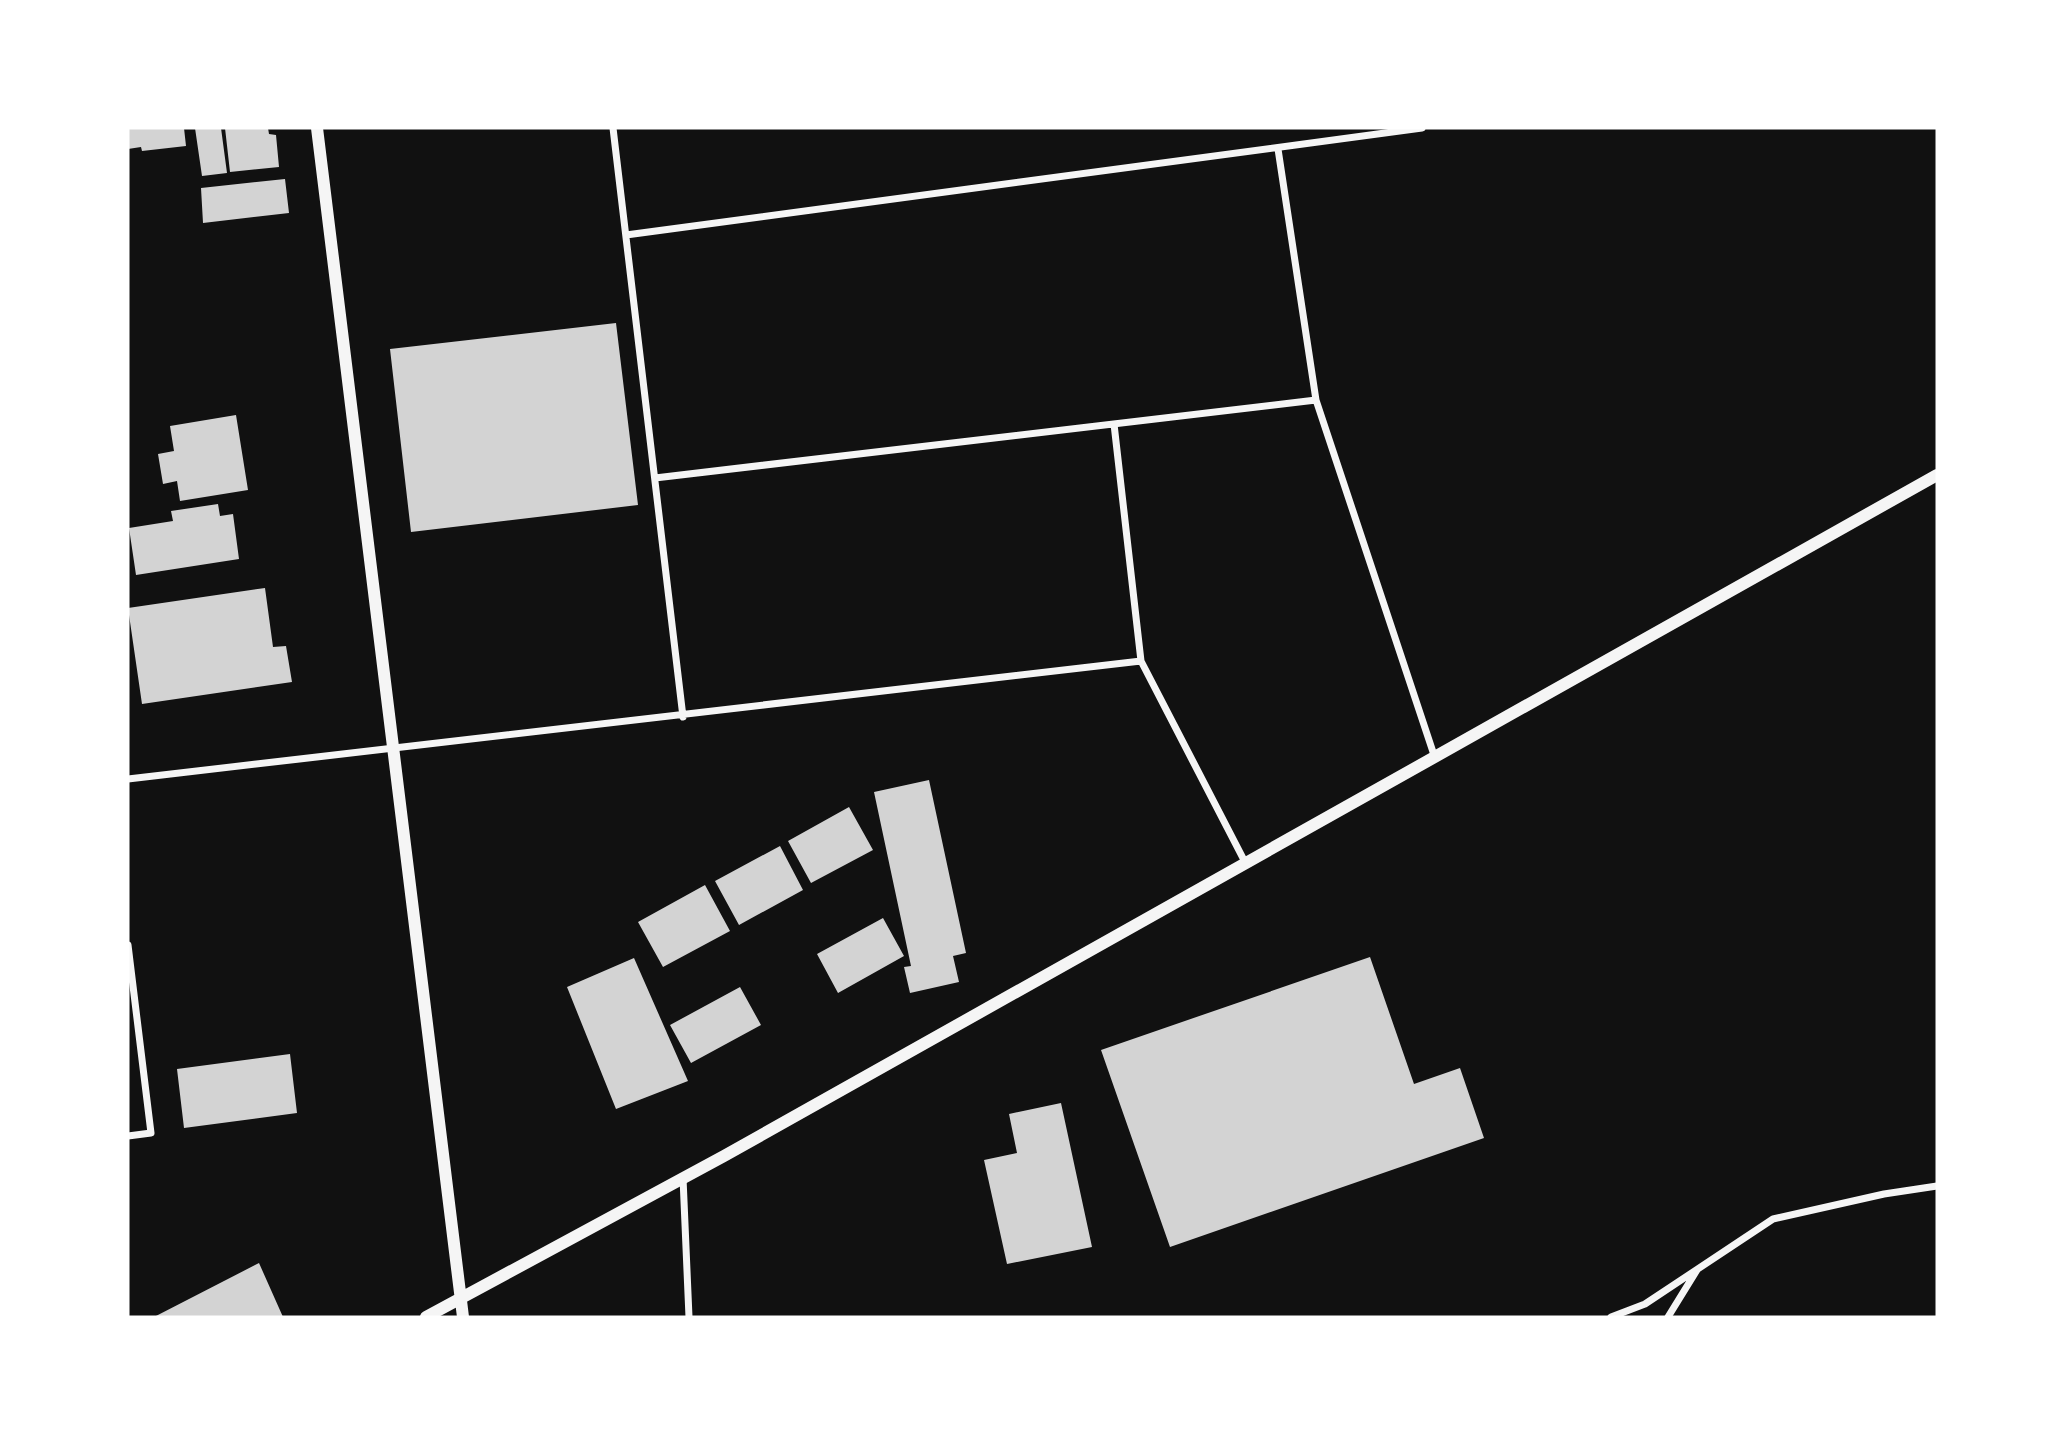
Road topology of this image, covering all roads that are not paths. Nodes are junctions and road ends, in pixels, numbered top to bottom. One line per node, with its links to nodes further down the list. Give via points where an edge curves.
1 (317, 128): 12 (street)
2 (613, 128): 5 (street)
3 (1422, 128): 4 (street)
4 (1278, 149): 5 (street); 6 (street)
5 (626, 235): 9 (street)
6 (1316, 400): 7 (street); 13 (street)
7 (1114, 424): 9 (street); 10 (street)
8 (1937, 475): 13 (street)
9 (654, 478): 11 (street)
10 (1141, 662): 11 (street); 15 (street)
11 (683, 717): 12 (street)
12 (393, 747): 14 (street); 21 (street)
13 (1436, 759): 15 (street)
14 (128, 779)
15 (1246, 864): 18 (street)
16 (128, 945): 17 (street, via 151,1133)
17 (128, 1136)
18 (683, 1177): 21 (street); 24 (street)
19 (1937, 1186): 20 (street, via 1773,1219)
20 (1698, 1268): 25 (street, via 1645,1304); 26 (street)
21 (460, 1297): 22 (street); 23 (street)
22 (426, 1317)
23 (463, 1317)
24 (689, 1317)
25 (1611, 1317)
26 (1668, 1317)

